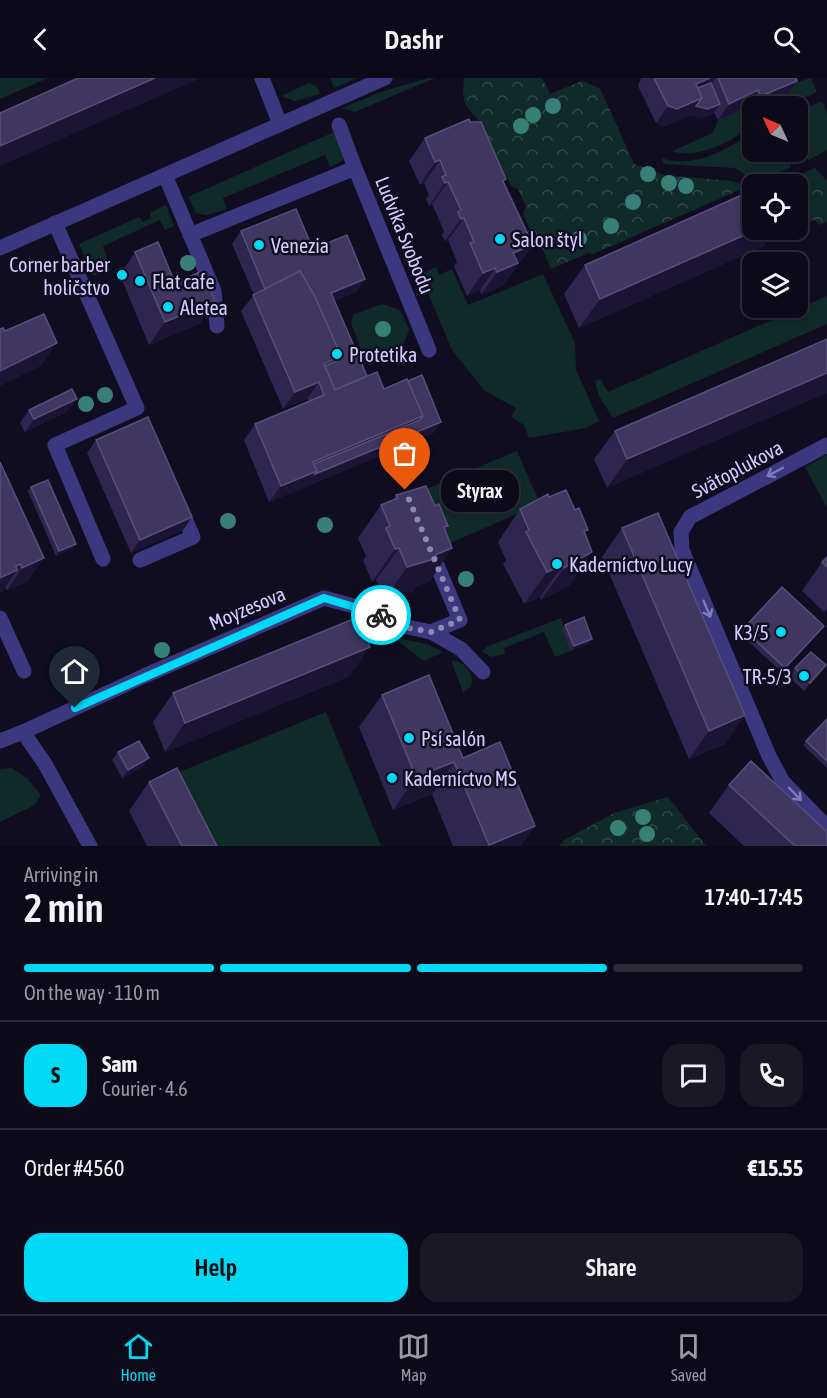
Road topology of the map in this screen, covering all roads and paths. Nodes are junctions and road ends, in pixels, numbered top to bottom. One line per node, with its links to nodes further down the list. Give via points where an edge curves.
1 (262, 78): 3 (street)
2 (385, 78): 3 (street)
3 (280, 124): 6 (street)
4 (339, 125): 5 (street)
5 (355, 168): 8 (street, Ludvíka Svobodu); 11 (street, Ludvíka Svobodu)
6 (165, 175): 7 (street); 8 (street)
7 (55, 223): 9 (street); 15 (street, via 139,413 55,445)
8 (190, 235): 10 (street, via 214,291)
9 (0, 248)
10 (217, 326)
11 (429, 350)
12 (827, 445): 23 (street, Svätoplukova, one-way to 23, via 690,517 681,532 682,550 769,756 783,782)
13 (174, 494): 16 (street, via 193,537)
14 (424, 533): 18 (street, via 460,620)
15 (103, 559)
16 (140, 560)
17 (0, 618): 19 (street)
18 (431, 632): 20 (street, Moyzesova, via 461,649); 21 (street, Moyzesova, via 398,626 376,612 324,598)
19 (24, 671)
20 (483, 672)
21 (23, 732): 22 (street, Moyzesova); 24 (street)
22 (0, 741)
23 (827, 827)
24 (90, 846)

